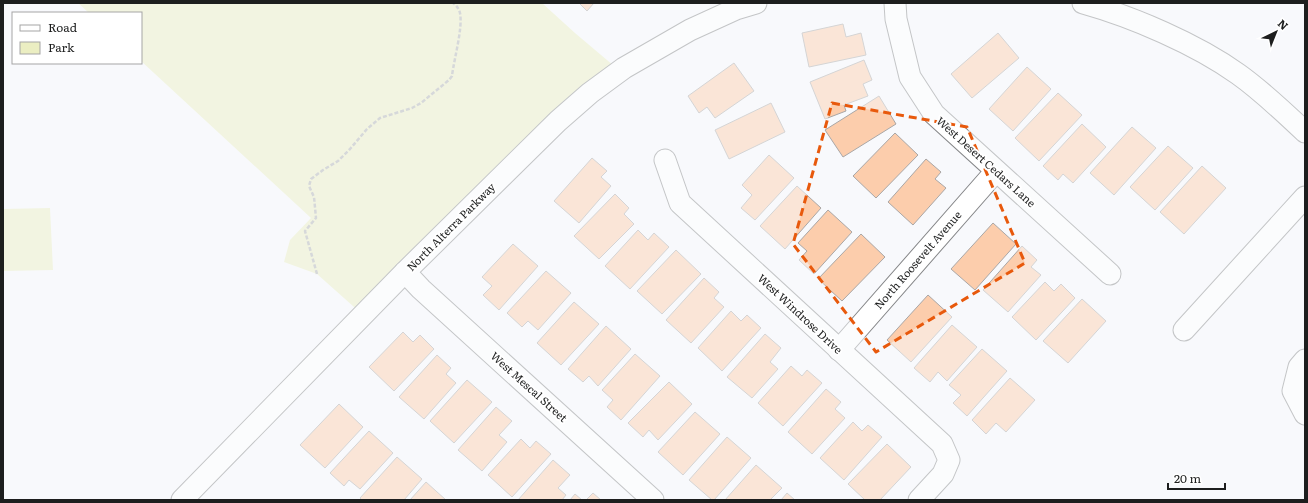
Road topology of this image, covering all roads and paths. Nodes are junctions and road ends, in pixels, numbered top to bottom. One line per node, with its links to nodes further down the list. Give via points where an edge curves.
1 (453, 3): 11 (path, via 458,7 460,24 450,80 417,106 380,118 338,161 311,179 316,218 305,232)
2 (756, 3): 5 (street, North Alterra Parkway, via 736,9)
3 (895, 3): 8 (street, West Desert Cedars Lane, via 896,19 910,77 934,114)
4 (1087, 4): 6 (street, via 1145,25 1194,47 1238,74)
5 (715, 10): 10 (street, North Alterra Parkway, via 690,30 624,68 590,93 558,121)
6 (1305, 132)
7 (665, 160): 14 (street, West Windrose Drive, via 680,203)
8 (996, 171): 12 (street, West Desert Cedars Lane); 14 (street, North Roosevelt Avenue)
9 (1305, 197): 13 (street)
10 (405, 272): 17 (street, North Alterra Parkway); 18 (street, West Mescal Street)
11 (317, 274)
12 (1110, 274)
13 (1184, 330)
14 (840, 350): 19 (street, West Windrose Drive, via 942,444 949,460 943,474)
15 (1305, 360): 16 (street, via 1299,367 1293,391)
16 (1305, 414)
17 (182, 500)
18 (654, 500)
19 (919, 500)

